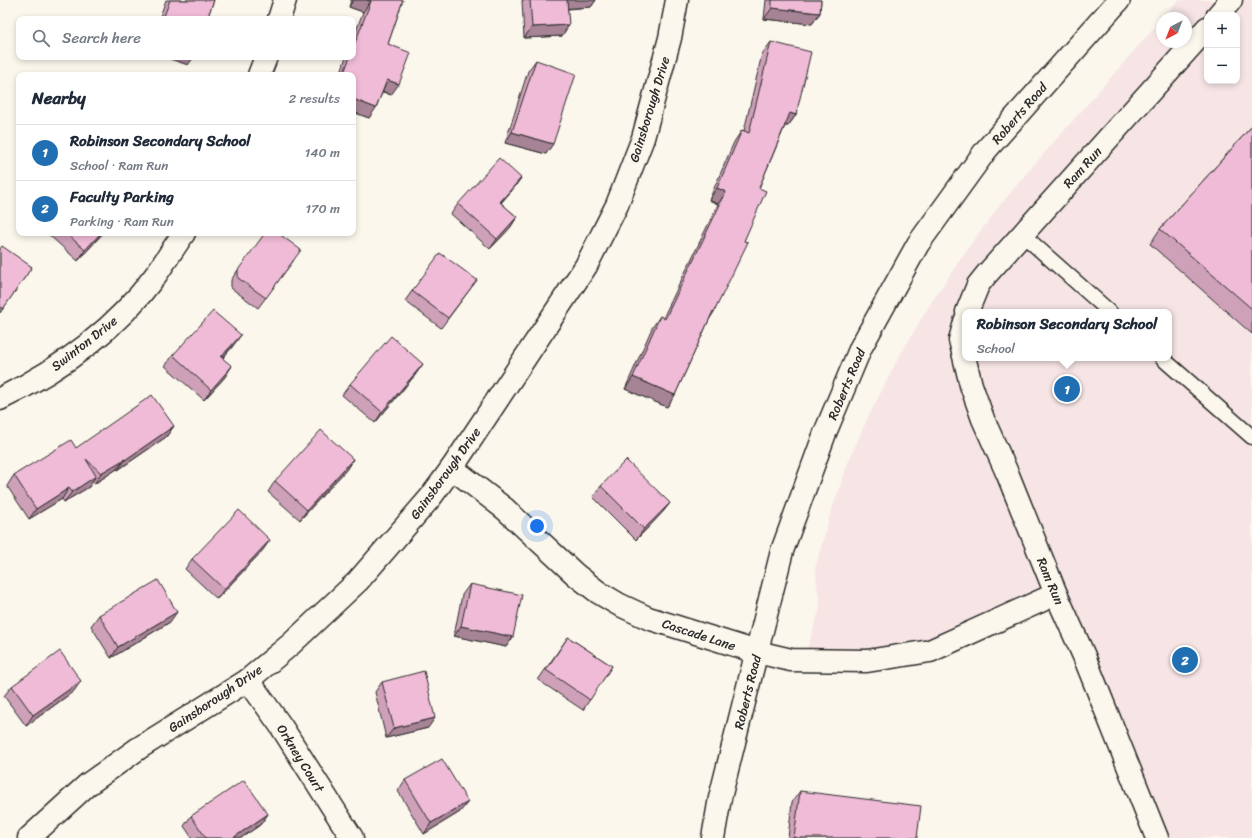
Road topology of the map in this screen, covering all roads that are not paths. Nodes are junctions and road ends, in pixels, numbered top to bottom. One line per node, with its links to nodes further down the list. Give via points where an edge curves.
1 (285, 0): 6 (street)
2 (677, 0): 20 (street, Gainsborough Drive, via 670,38 643,138 617,205 586,266)
3 (1119, 0): 22 (street, Roberts Road, via 986,150 918,244 861,347 825,433 782,551)
4 (1231, 0): 5 (street)
5 (1221, 12)
6 (281, 16)
7 (1204, 31): 10 (street, Ram Run)
8 (265, 60): 9 (street)
9 (261, 72)
10 (1022, 234): 12 (street, Ram Run, via 978,285); 13 (lane)
11 (182, 236): 18 (street, Swinton Drive, via 137,298 105,330 69,358)
12 (968, 309)
13 (1107, 309)
14 (962, 333): 15 (street, Ram Run)
15 (962, 348)
16 (965, 361): 21 (street, Ram Run, via 983,419)
17 (1165, 361): 19 (lane)
18 (0, 399)
19 (1252, 437)
20 (452, 468): 22 (street, Cascade Lane, via 505,509 598,592 648,618); 23 (street, Gainsborough Drive, via 430,498 358,581 291,644)
21 (1056, 594): 22 (street, Cascade Lane, via 930,651 867,661 791,660); 27 (street, Ram Run, via 1084,656)
22 (757, 652): 26 (street, Roberts Road, via 720,798)
23 (248, 680): 24 (street, Gainsborough Drive, via 139,748 87,785); 25 (street, Orkney Court, via 281,726)
24 (29, 838)
25 (352, 838)
26 (714, 838)
27 (1157, 838)

